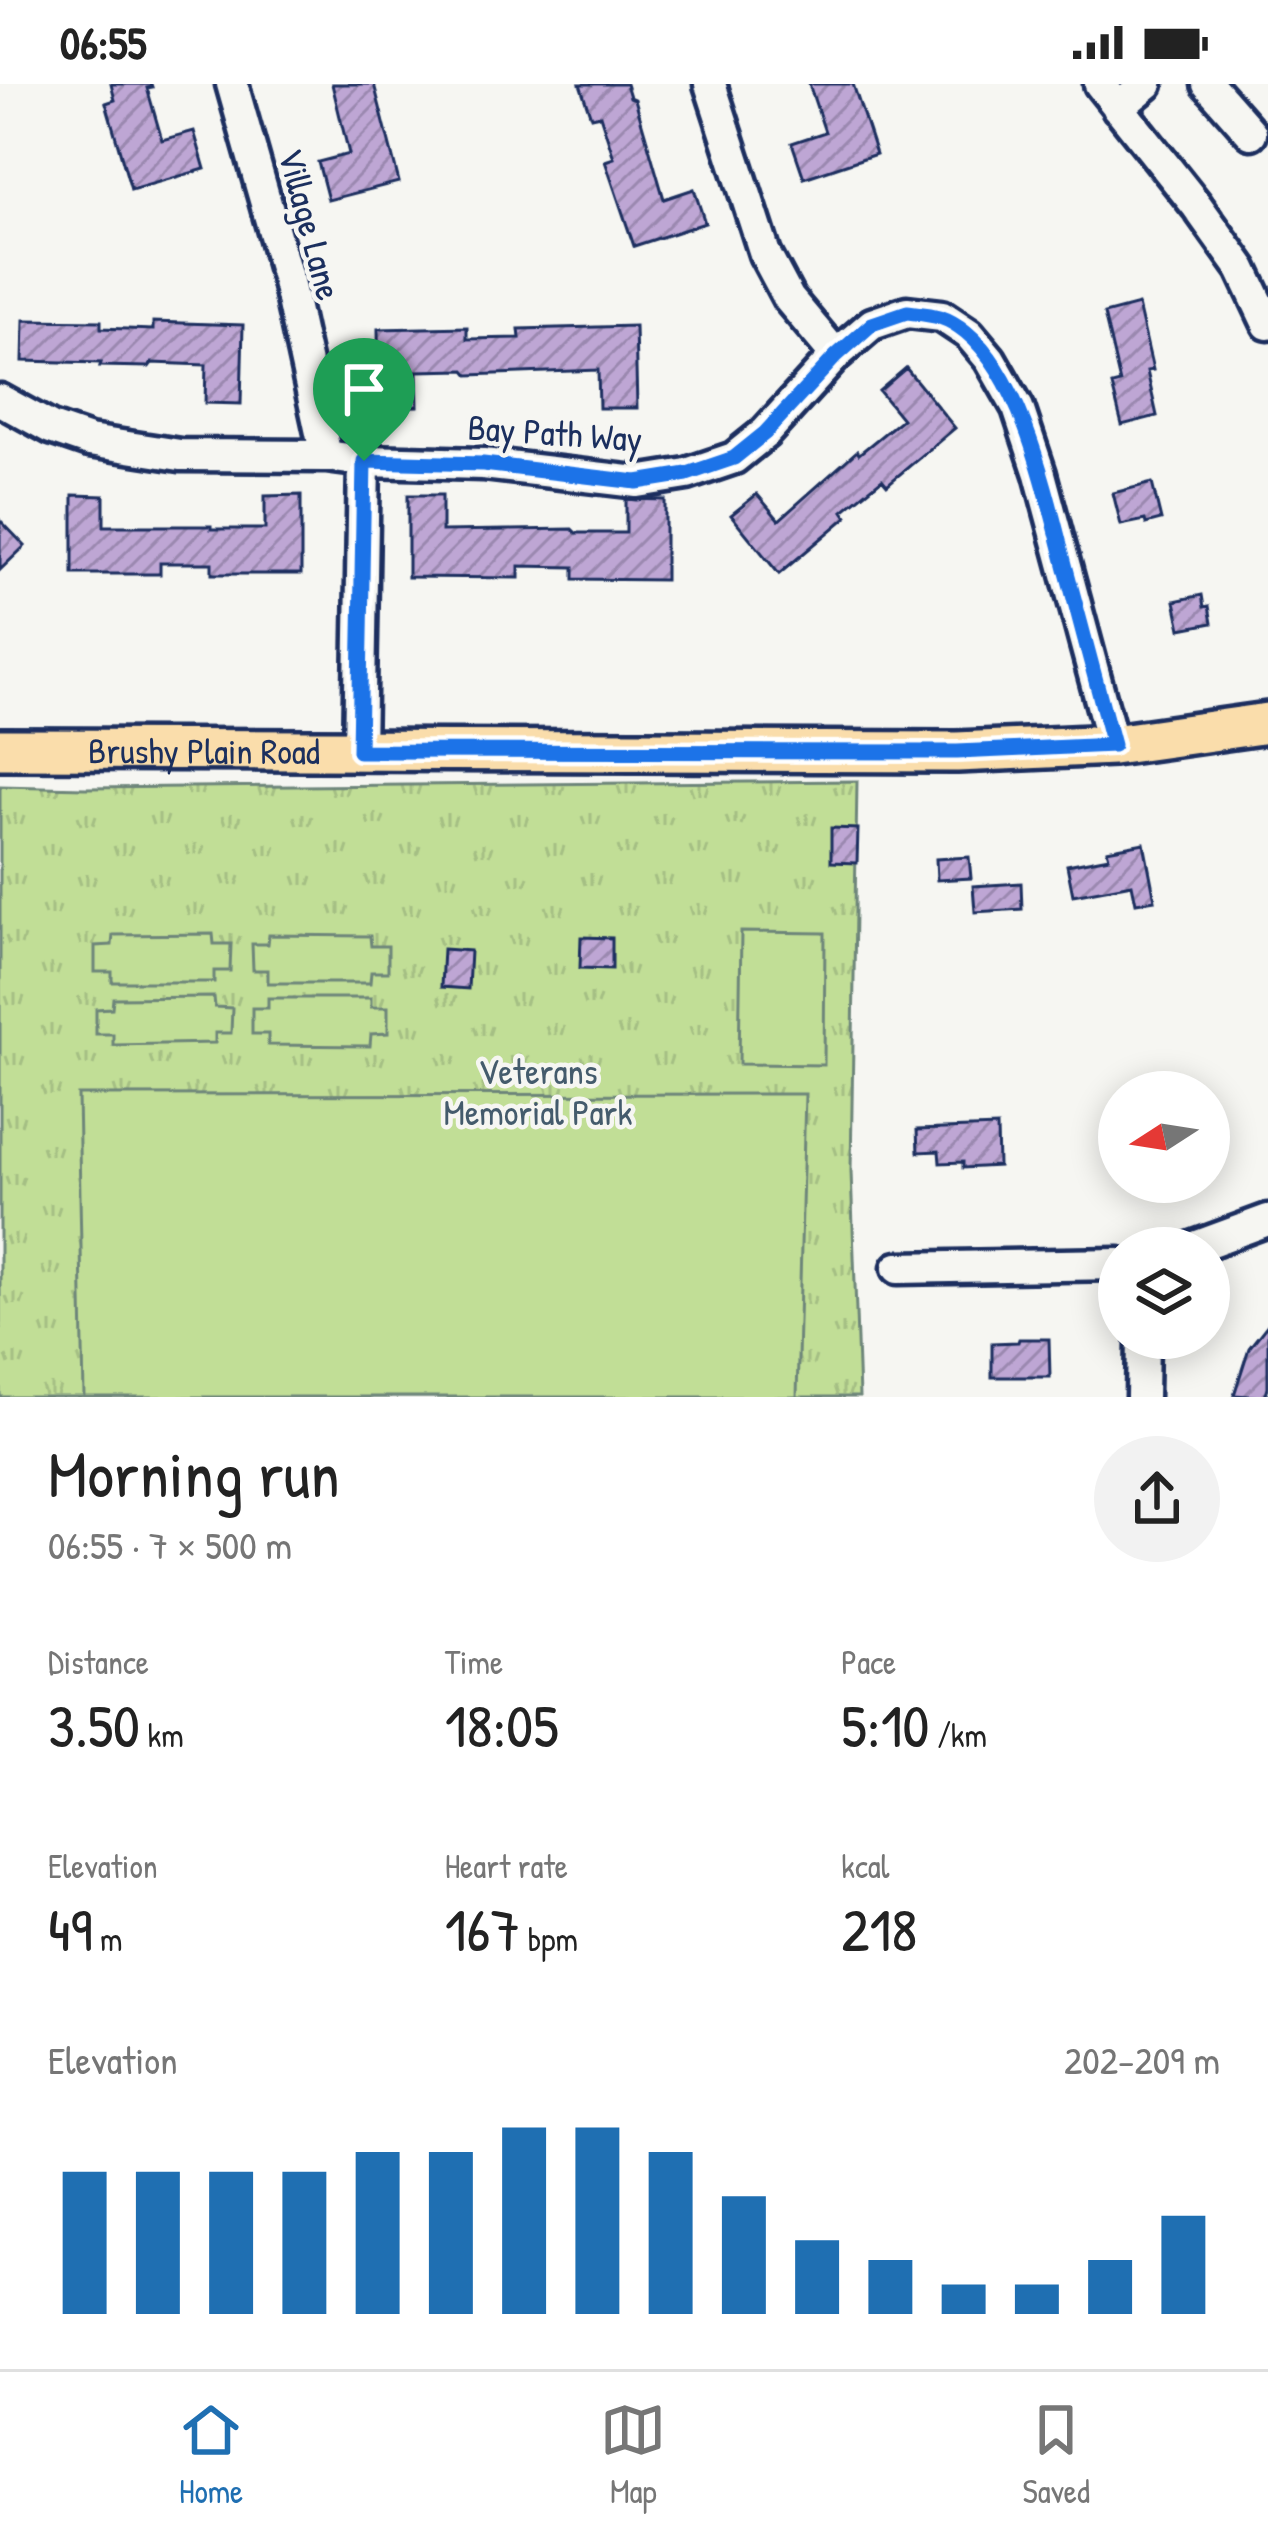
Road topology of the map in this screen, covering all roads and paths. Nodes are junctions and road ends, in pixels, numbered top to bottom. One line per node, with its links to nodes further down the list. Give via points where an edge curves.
1 (232, 84): 10 (street, Village Lane, via 288,281)
2 (710, 84): 8 (street, via 765,254 789,299)
3 (1147, 84): 5 (street)
4 (1208, 84): 6 (street)
5 (1109, 96): 7 (street, via 1242,269)
6 (1251, 133)
7 (1268, 324)
8 (836, 356): 11 (street, Bay Path Way, via 734,458 687,474 637,482 483,464); 13 (street, Bay Path Way, via 872,324 907,312 942,316 990,359 1018,408 1040,474)
9 (0, 400): 10 (street, Bay Path Way, via 88,441 180,455)
10 (326, 456): 11 (street, Bay Path Way)
11 (364, 461): 15 (street)
12 (1268, 723): 13 (main road, Brushy Plain Road)
13 (1113, 745): 15 (main road, Brushy Plain Road)
14 (0, 749): 15 (main road, Brushy Plain Road)
15 (359, 751)
16 (1268, 1220): 17 (street)
17 (1230, 1234)
18 (1098, 1264): 19 (street)
19 (898, 1268)
20 (1143, 1359): 21 (street)
21 (1142, 1397)

